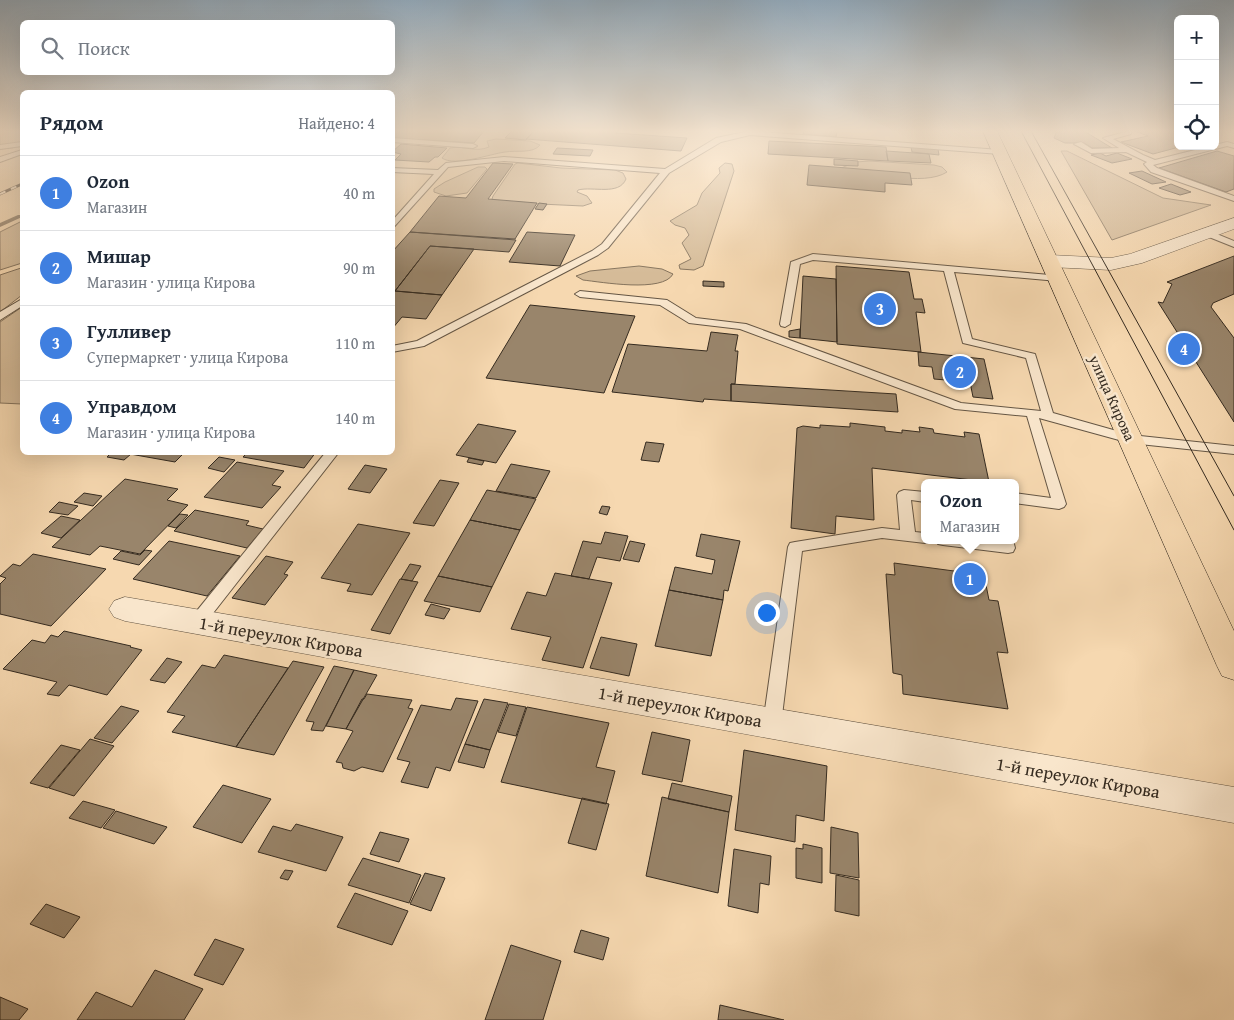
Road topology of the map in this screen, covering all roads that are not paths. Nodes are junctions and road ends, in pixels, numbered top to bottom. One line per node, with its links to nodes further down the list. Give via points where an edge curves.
1 (434, 179): 7 (lane)
2 (660, 179): 16 (lane, via 605,246 595,253 420,344)
3 (1012, 179): 11 (main road, улица Кирова)
4 (1178, 179): 5 (lane)
5 (1234, 199)
6 (1234, 223): 8 (street)
7 (395, 224)
8 (1207, 233): 9 (lane); 11 (street, via 1135,259)
9 (1234, 244)
10 (948, 268): 11 (lane); 15 (lane, via 813,257 796,262); 18 (lane, via 967,341 1031,356)
11 (1054, 269): 19 (main road, улица Кирова)
12 (580, 294): 17 (lane, via 663,302 693,321 742,326 959,406)
13 (20, 303): 14 (lane)
14 (0, 317)
15 (785, 324)
16 (395, 348)
17 (1032, 413): 18 (lane); 23 (lane, via 1060,504)
18 (1048, 415): 19 (lane)
19 (1130, 439): 20 (lane); 30 (main road, улица Кирова)
20 (1234, 450)
21 (331, 455): 29 (lane)
22 (921, 497): 24 (lane, via 904,495)
23 (1019, 499)
24 (908, 536): 25 (lane); 31 (lane, via 882,533 795,547)
25 (921, 538)
26 (976, 544): 27 (lane, via 1008,548)
27 (1007, 544)
28 (125, 610): 29 (street, 1-й переулок Кирова)
29 (197, 622): 31 (street, 1-й переулок Кирова)
30 (1234, 666)
31 (772, 724): 32 (street, 1-й переулок Кирова)
32 (1234, 805)

